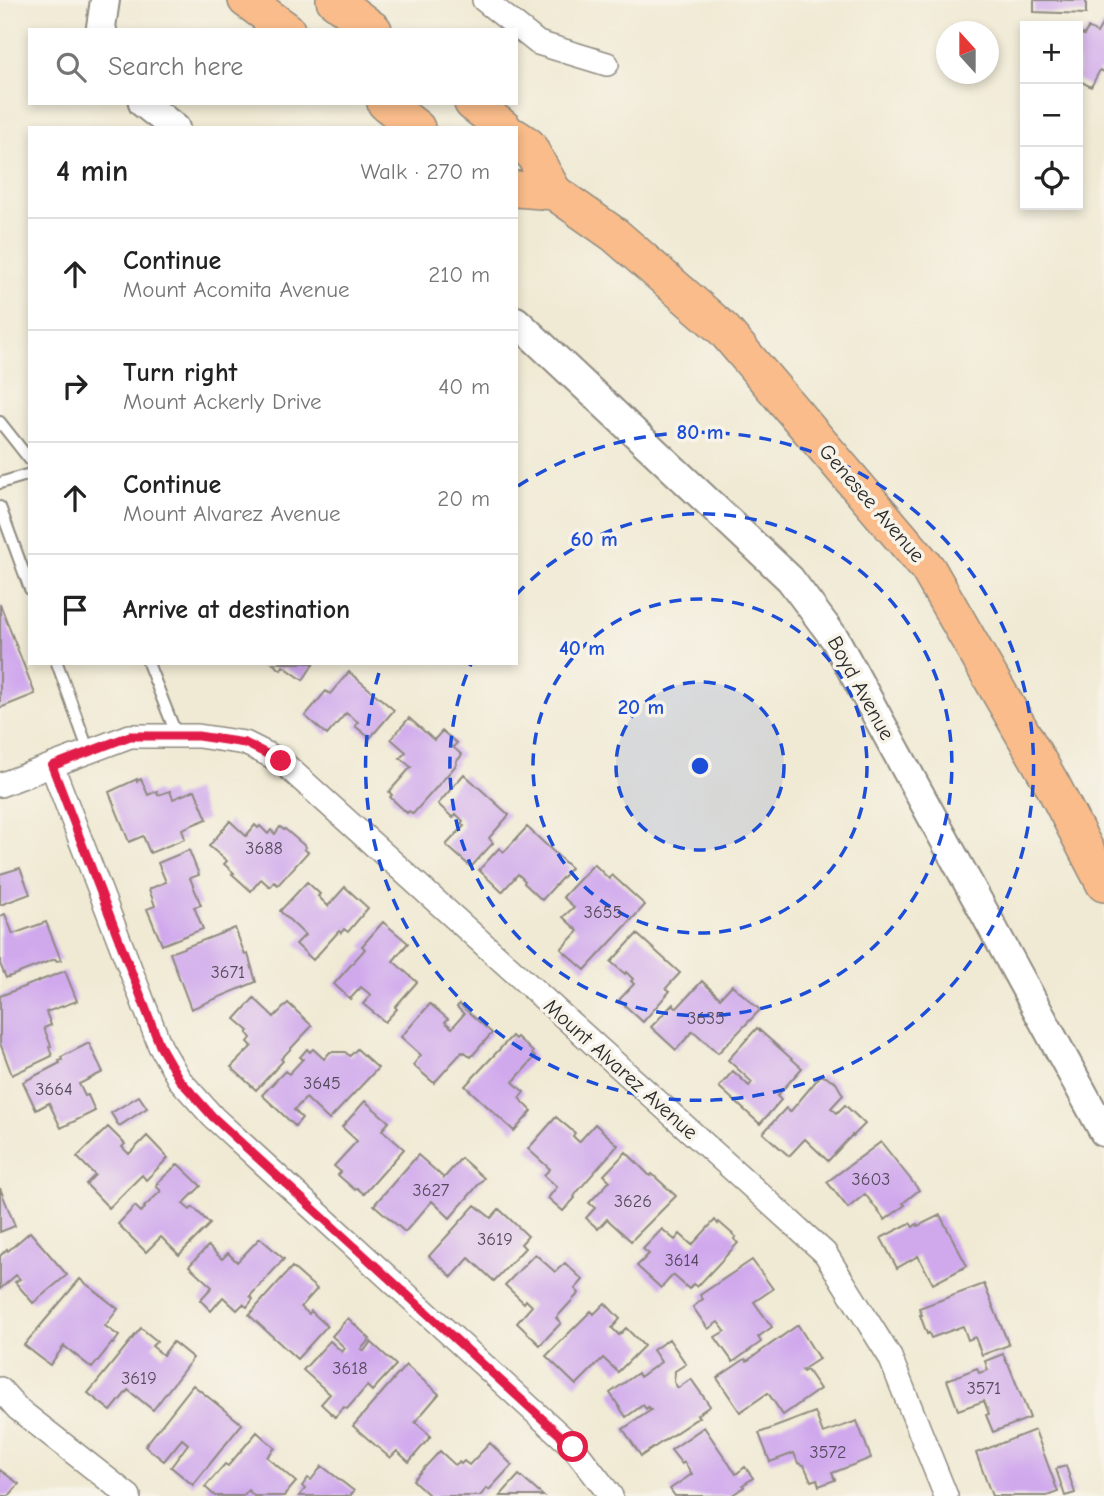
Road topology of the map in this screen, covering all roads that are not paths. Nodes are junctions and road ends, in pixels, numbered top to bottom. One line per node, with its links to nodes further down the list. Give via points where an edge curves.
1 (105, 0): 5 (street)
2 (246, 0): 6 (main road)
3 (334, 0): 7 (main road)
4 (484, 0): 8 (street, via 538,43)
5 (101, 28)
6 (284, 28)
7 (370, 28)
8 (607, 64)
9 (146, 105): 12 (street)
10 (388, 105): 13 (main road)
11 (475, 105): 14 (main road)
12 (172, 126)
13 (414, 126)
14 (502, 126)
15 (518, 138): 17 (main road, Genesee Avenue, via 528,145)
16 (518, 190): 17 (main road)
17 (554, 192): 31 (main road, Genesee Avenue, via 615,235 724,330 928,569)
18 (518, 323): 32 (street, Boyd Avenue, via 790,579 835,639)
19 (0, 422): 20 (lane)
20 (28, 457)
21 (28, 475): 22 (lane)
22 (0, 483)
23 (0, 507): 24 (lane)
24 (28, 584)
25 (58, 665): 28 (lane)
26 (149, 665): 27 (lane)
27 (188, 736): 28 (street, Mount Alvarez Avenue, via 130,736); 36 (street, Mount Alvarez Avenue, via 245,743 281,761 825,1253 890,1357)
28 (89, 752): 29 (street, Mount Alvarez Avenue)
29 (52, 766): 30 (street, Mount Alvarez Avenue); 35 (street, via 160,1046 179,1079 213,1117 573,1447)
30 (0, 785)
31 (1104, 884)
32 (1104, 1132)
33 (0, 1390): 34 (street)
34 (129, 1496)
35 (611, 1496)
36 (946, 1496)

